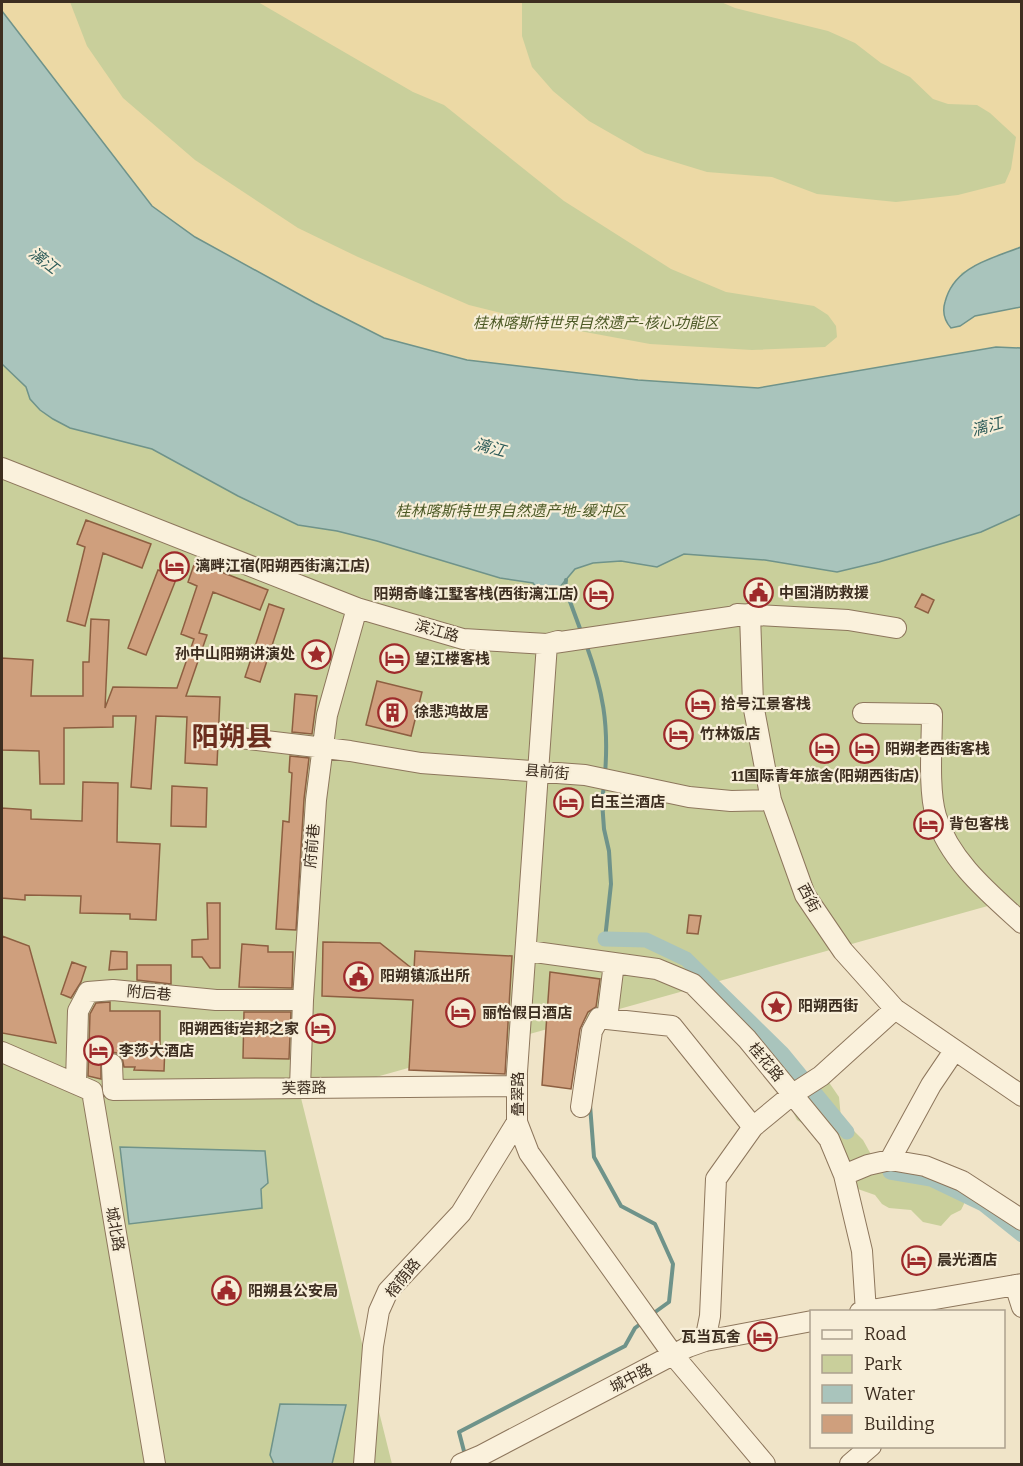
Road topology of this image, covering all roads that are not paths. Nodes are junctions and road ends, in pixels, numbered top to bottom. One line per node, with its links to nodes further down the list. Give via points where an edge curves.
1 (2, 468): 2 (street, 滨江路)
2 (357, 608): 5 (street, 滨江路, via 463,639); 8 (street, 府前巷, via 333,690)
3 (750, 614): 4 (street, 滨江路, via 848,620); 5 (street); 5 (street, 滨江路, via 644,616); 10 (street, 西街, via 753,704)
4 (896, 628)
5 (547, 644): 9 (street, 叠翠路); 20 (street)
6 (863, 713): 11 (street, via 932,714 933,805 940,827 958,859)
7 (232, 738): 8 (street, 县前街)
8 (323, 749): 9 (street, 县前街, via 421,763); 14 (street, 府前巷, via 310,868)
9 (540, 771): 10 (street, 县前街, via 585,775 689,797); 12 (street, 叠翠路)
10 (771, 800): 15 (street, 西街, via 805,896 843,951)
11 (1022, 923)
12 (528, 951): 13 (street, 桂花路); 20 (street, 叠翠路)
13 (612, 963): 16 (street); 24 (street, 桂花路, via 657,969 693,984)
14 (303, 1000): 21 (street, 附后巷, via 216,1000 113,990 88,992 78,1011); 22 (street, 府前巷)
15 (895, 1008): 17 (street, 西街); 24 (street, via 821,1076)
16 (607, 1019): 26 (street, via 599,1018 592,1030); 28 (street, via 672,1026)
17 (954, 1051): 25 (street, 西街); 29 (street)
18 (2, 1052): 21 (street)
19 (112, 1064): 23 (street)
20 (516, 1086): 22 (street, 芙蓉路); 23 (street); 27 (street, 叠翠路)
21 (84, 1087): 23 (street, 芙蓉路); 41 (street, 城北路)
22 (300, 1088): 23 (street, 芙蓉路)
23 (113, 1090)
24 (793, 1094): 28 (street); 30 (street, 桂花路, via 829,1139)
25 (1022, 1096)
26 (581, 1107)
27 (517, 1122): 38 (street, 叠翠路, via 529,1154); 42 (street, 榕荫路, via 461,1213 388,1291 374,1346)
28 (753, 1127): 37 (street, via 716,1179 710,1317)
29 (890, 1160): 30 (street); 31 (street, via 926,1166 962,1181)
30 (844, 1175): 34 (street, 桂花路, via 862,1251)
31 (1022, 1220)
32 (1018, 1285): 33 (street); 35 (street)
33 (1022, 1307)
34 (864, 1310)
35 (870, 1310)
36 (810, 1322): 37 (street, 城中路)
37 (705, 1341): 38 (street, 城中路)
38 (674, 1356): 40 (street, 城中路); 44 (street, 叠翠路)
39 (869, 1448): 45 (street)
40 (488, 1457): 43 (street, 城中路)
41 (155, 1464)
42 (364, 1464)
43 (461, 1464)
44 (765, 1464)
45 (850, 1464)

